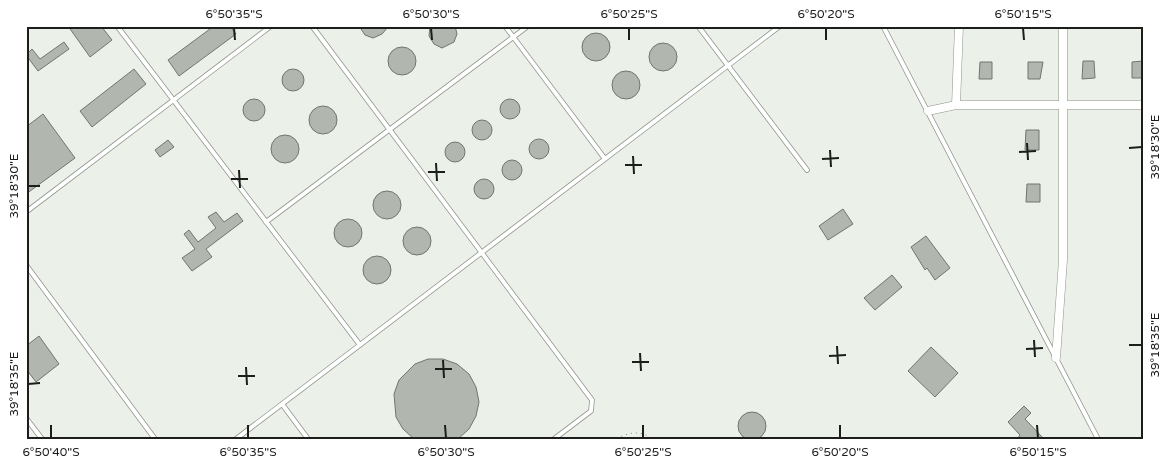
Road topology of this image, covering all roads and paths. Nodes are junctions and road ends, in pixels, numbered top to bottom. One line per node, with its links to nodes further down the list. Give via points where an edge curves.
1 (117, 26): 13 (lane)
2 (271, 26): 13 (lane)
3 (312, 26): 18 (lane)
4 (505, 26): 11 (lane)
5 (528, 26): 11 (lane)
6 (698, 26): 12 (lane)
7 (780, 26): 12 (lane)
8 (883, 26): 17 (lane)
9 (959, 26): 14 (street)
10 (1064, 26): 15 (street)
11 (513, 37): 18 (lane); 19 (lane)
12 (728, 66): 19 (lane); 20 (lane)
13 (173, 100): 21 (lane); 22 (lane)
14 (956, 105): 15 (street); 17 (street)
15 (1064, 105): 16 (street); 26 (street, via 1064,260)
16 (1143, 105)
17 (928, 110): 26 (lane)
18 (389, 129): 22 (lane); 23 (lane)
19 (605, 159): 23 (lane)
20 (807, 170)
21 (26, 212)
22 (266, 222): 25 (lane)
23 (482, 253): 25 (lane); 33 (lane, via 592,400 591,410)
24 (26, 264): 30 (lane)
25 (360, 345): 27 (lane)
26 (1056, 358): 36 (lane)
27 (282, 404): 31 (lane); 32 (lane)
28 (26, 418): 29 (lane)
29 (42, 439)
30 (155, 439)
31 (236, 439)
32 (308, 439)
33 (554, 439)
34 (617, 439): 35 (path, via 636,433 648,434)
35 (652, 439)
36 (1098, 439)

